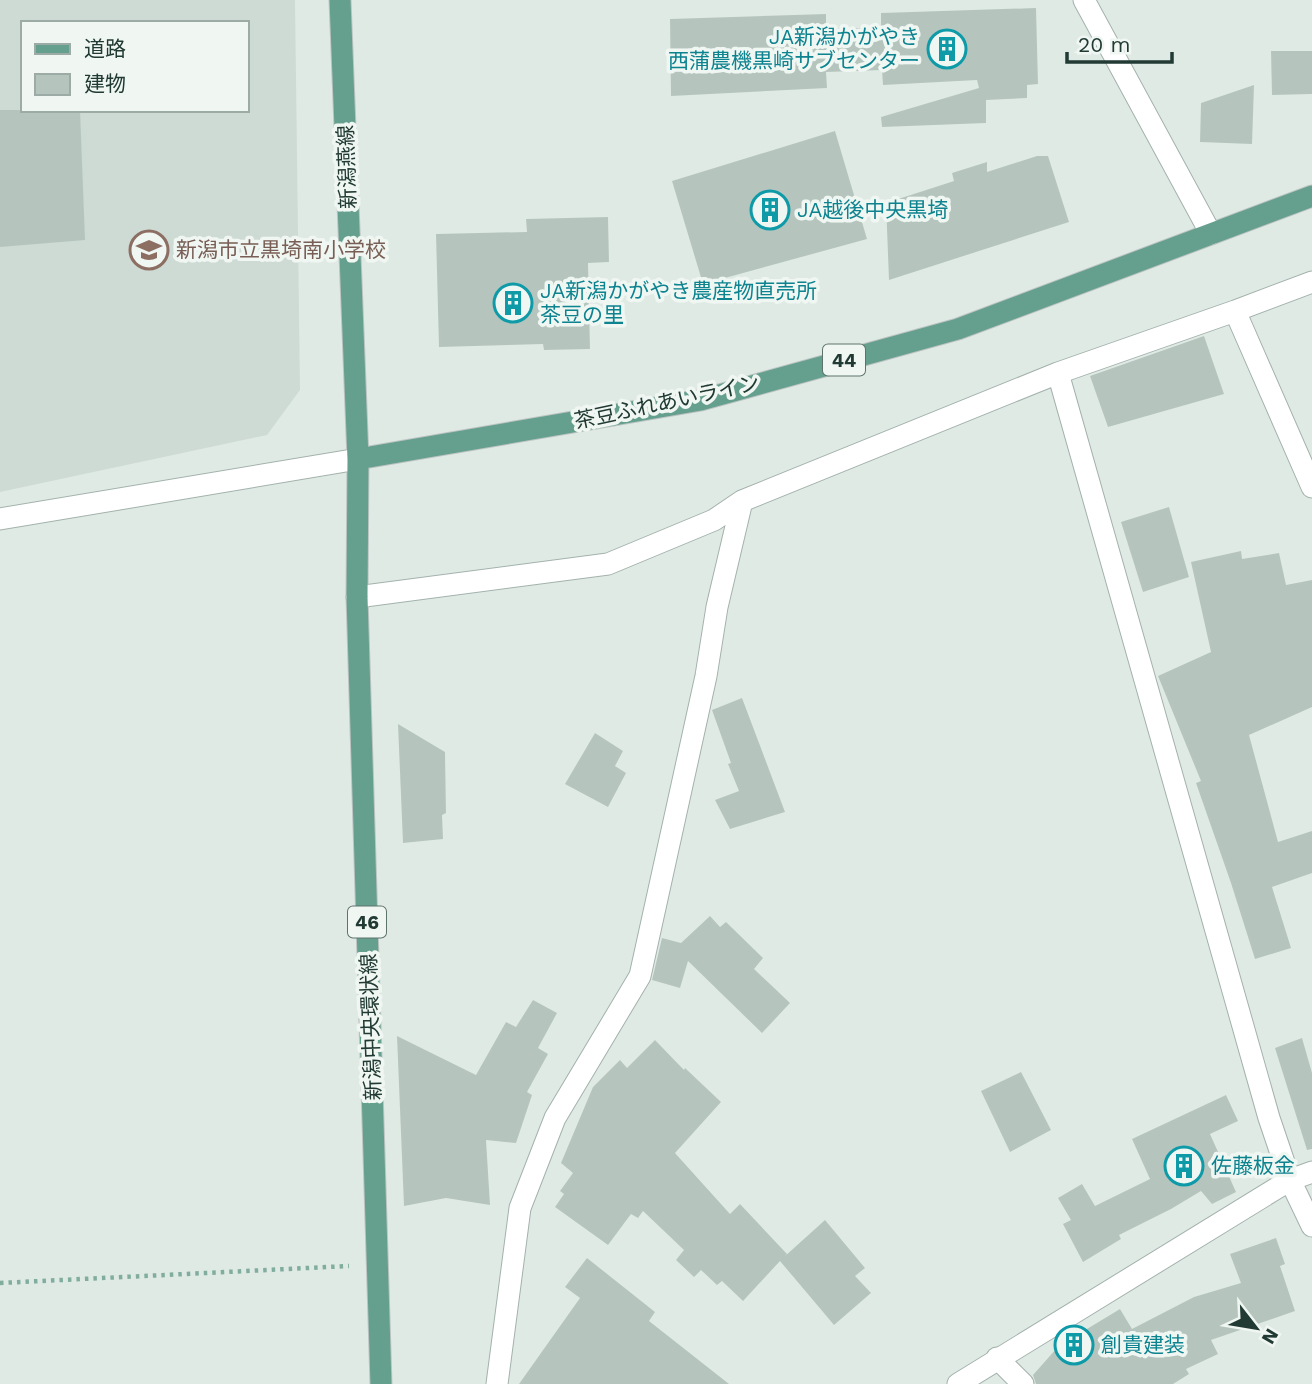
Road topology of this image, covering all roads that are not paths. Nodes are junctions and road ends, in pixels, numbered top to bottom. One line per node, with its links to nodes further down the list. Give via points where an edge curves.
1 (340, 0): 8 (main road, 新潟燕線)
2 (1084, 0): 4 (street)
3 (1312, 196): 4 (main road, 茶豆ふれあいライン / 44)
4 (1212, 234): 8 (main road, 茶豆ふれあいライン / 44, via 958,328 701,400)
5 (1312, 282): 6 (street)
6 (1235, 312): 7 (street); 9 (street)
7 (1058, 373): 10 (street); 14 (street)
8 (358, 459): 11 (street, 茶豆ふれあいライン); 12 (main road, 新潟中央環状線 / 46)
9 (1312, 487)
10 (742, 501): 12 (street, via 714,520 608,564); 18 (street, via 640,976 555,1118 520,1208)
11 (0, 519)
12 (357, 597): 17 (main road, 新潟中央環状線 / 46)
13 (1312, 1172): 14 (street)
14 (1290, 1180): 15 (street); 16 (street)
15 (1312, 1226)
16 (997, 1358): 19 (street); 20 (street)
17 (380, 1384)
18 (497, 1384)
19 (958, 1384)
20 (1023, 1384)

